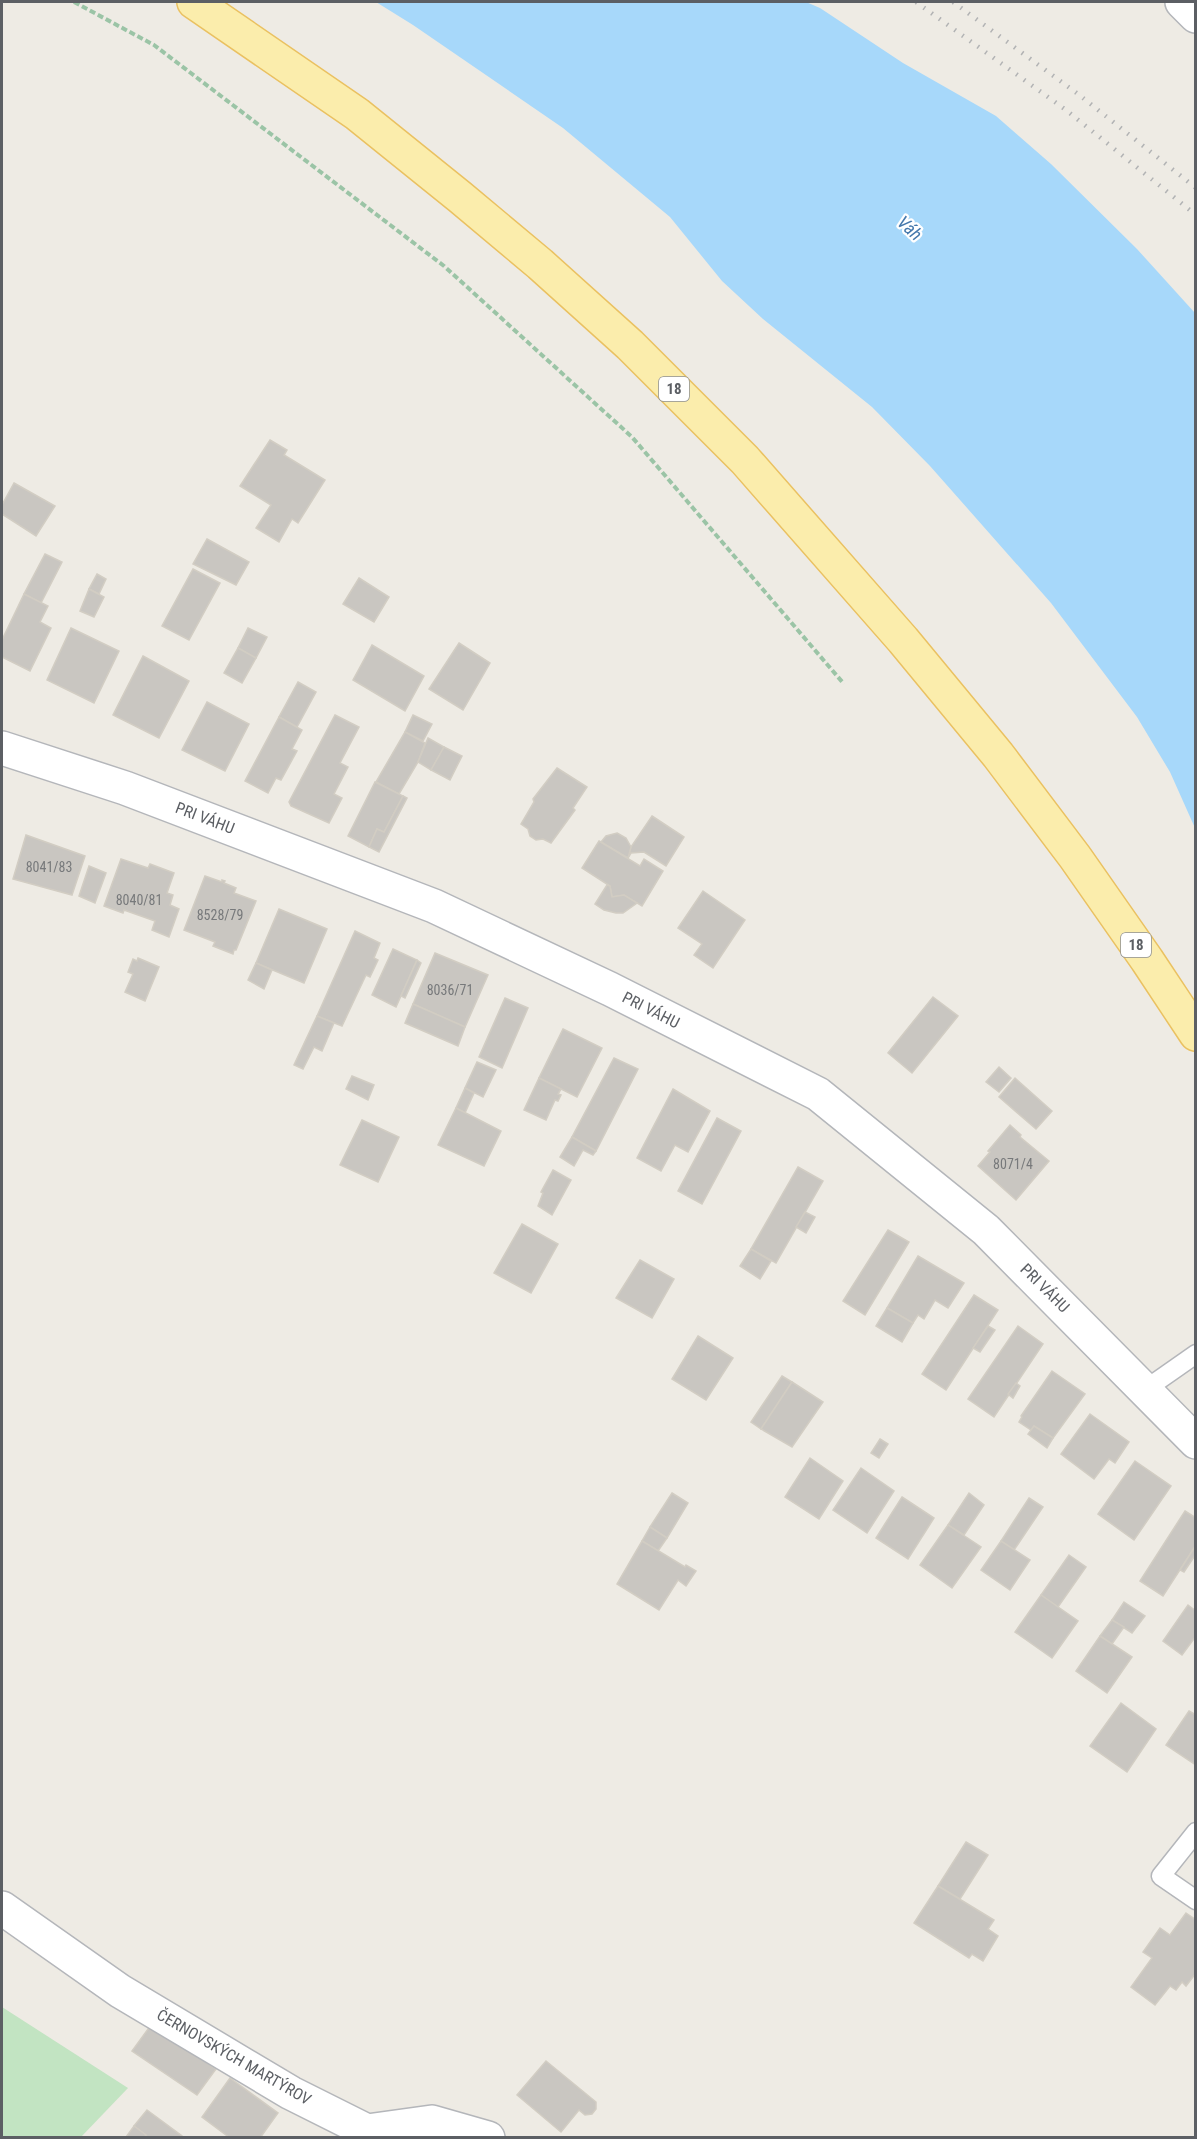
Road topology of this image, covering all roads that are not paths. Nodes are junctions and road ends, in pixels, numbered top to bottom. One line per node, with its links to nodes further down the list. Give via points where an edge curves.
1 (194, 2): 5 (main road, 18, via 357,114 460,197 630,345 745,460 998,755 1075,857)
2 (1182, 2): 3 (street)
3 (1196, 16)
4 (2, 748): 7 (street, PRI VÁHU, via 125,788 434,906 610,989 818,1095 986,1230)
5 (1196, 1035)
6 (1196, 1354): 7 (lane)
7 (1146, 1389): 8 (street, PRI VÁHU)
8 (1196, 1442)
9 (1196, 1832): 10 (lane, via 1161,1876)
10 (1196, 1900)
11 (2, 1908): 12 (street, ČERNOVSKÝCH MARTÝROV, via 120,1991)
12 (362, 2134): 13 (street, ČERNOVSKÝCH MARTÝROV, via 432,2122)
13 (488, 2138)

